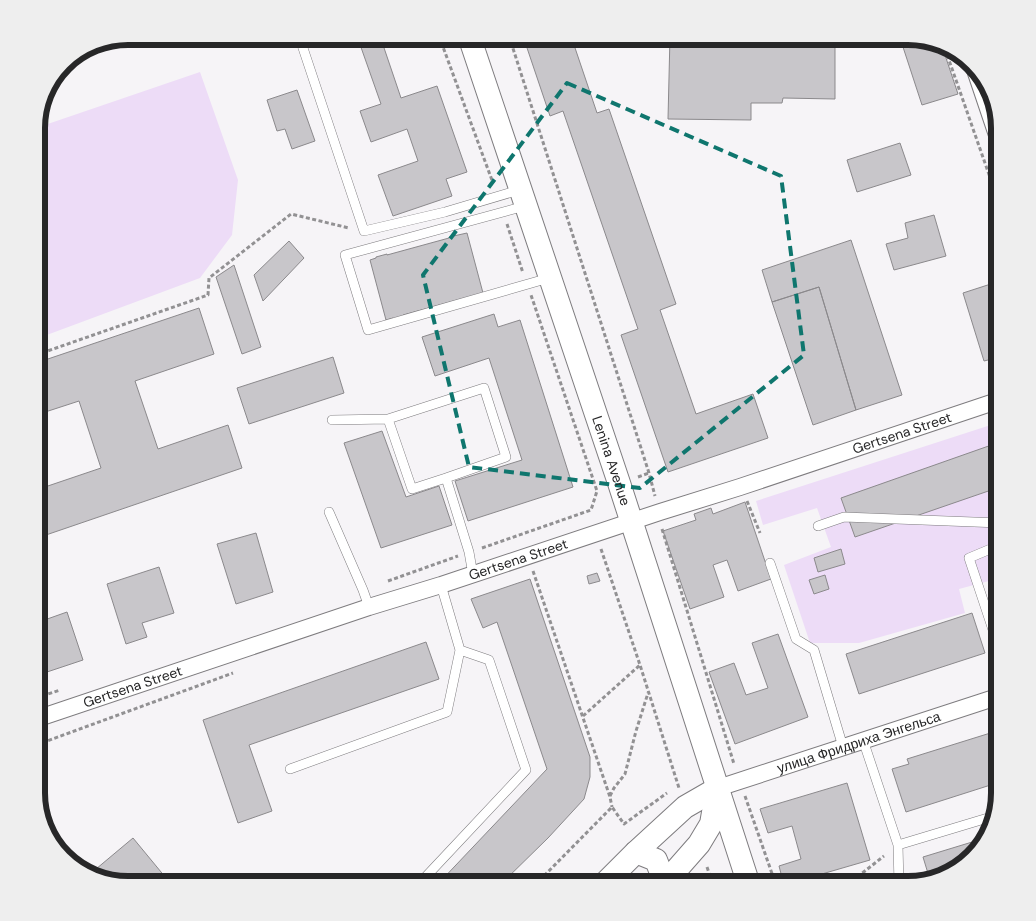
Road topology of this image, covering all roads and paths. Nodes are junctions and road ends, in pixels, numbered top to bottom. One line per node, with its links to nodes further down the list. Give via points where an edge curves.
1 (302, 45): 7 (lane)
2 (472, 45): 6 (main road, Lenina Avenue)
3 (512, 45): 17 (path)
4 (947, 55): 5 (path)
5 (991, 180)
6 (522, 198): 7 (lane); 8 (main road, Lenina Avenue); 8 (lane, via 345,255 368,330)
7 (364, 231): 9 (path, via 292,214 209,278 208,295)
8 (549, 278): 18 (main road, Lenina Avenue)
9 (45, 352)
10 (991, 403): 14 (street, Gertsena Street)
11 (388, 419): 12 (lane); 13 (lane, via 412,488); 13 (lane, via 484,388 506,457)
12 (332, 420)
13 (446, 478): 26 (lane, via 470,552)
14 (740, 487): 17 (street, Gertsena Street); 21 (path)
15 (591, 510): 22 (path)
16 (329, 512): 28 (lane)
17 (660, 512): 18 (street, Gertsena Street); 39 (path, via 662,530)
18 (631, 522): 22 (street, Gertsena Street); 41 (main road, Lenina Avenue)
19 (991, 523): 20 (lane, via 844,517)
20 (818, 526)
21 (760, 533)
22 (596, 534): 26 (street, Gertsena Street); 31 (path)
23 (991, 549): 29 (lane, via 969,558)
24 (770, 563): 37 (lane, via 796,639 814,650)
25 (533, 571): 35 (path)
26 (473, 575): 27 (street, Gertsena Street)
27 (441, 585): 28 (street, Gertsena Street); 30 (lane)
28 (369, 607): 34 (street, Gertsena Street)
29 (991, 624)
30 (460, 650): 38 (lane, via 447,712); 48 (lane, via 489,660 526,770)
31 (640, 665): 32 (path); 35 (path)
32 (649, 692): 40 (path); 43 (path, via 625,774)
33 (991, 699): 36 (street, улица Фридриха Энгельса)
34 (45, 716)
35 (582, 716): 43 (path)
36 (863, 740): 37 (street, улица Фридриха Энгельса); 46 (lane)
37 (843, 747): 39 (street, улица Фридриха Энгельса)
38 (290, 769)
39 (739, 781): 41 (street, улица Фридриха Энгельса); 54 (path)
40 (678, 785)
41 (718, 788): 47 (main road, via 685,807); 52 (main road, via 710,824 699,844); 53 (main road, Lenina Avenue)
42 (670, 791): 44 (path, via 624,824)
43 (610, 797): 44 (path)
44 (612, 807): 49 (path)
45 (987, 818): 46 (lane)
46 (898, 845): 55 (path); 56 (lane)
47 (636, 852): 50 (main road); 51 (main road, via 656,860)
48 (426, 876)
49 (543, 876)
50 (612, 876)
51 (661, 876)
52 (671, 876)
53 (747, 876)
54 (773, 876)
55 (858, 876)
56 (900, 876)

